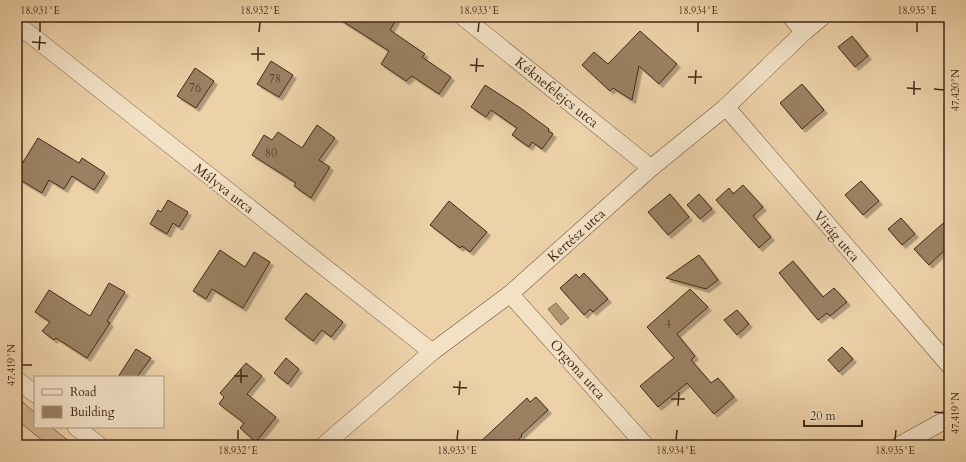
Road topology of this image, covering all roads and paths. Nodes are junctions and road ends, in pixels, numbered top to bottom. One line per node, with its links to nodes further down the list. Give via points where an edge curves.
1 (463, 17): 7 (street, Kéknefelejcs utca)
2 (791, 17): 5 (street)
3 (822, 17): 5 (street, Kertész utca)
4 (17, 24): 9 (street, Mályva utca)
5 (804, 32): 6 (street, Kertész utca)
6 (726, 107): 7 (street, Kertész utca); 10 (street, Virág utca)
7 (652, 168): 8 (street, Kertész utca)
8 (510, 294): 9 (street, Kertész utca); 17 (street, Orgona utca)
9 (432, 352): 16 (street, Kertész utca)
10 (949, 365)
11 (17, 380): 12 (street)
12 (34, 393)
13 (949, 418): 18 (street)
14 (77, 428): 15 (street)
15 (99, 445)
16 (324, 445)
17 (645, 445)
18 (900, 445)

